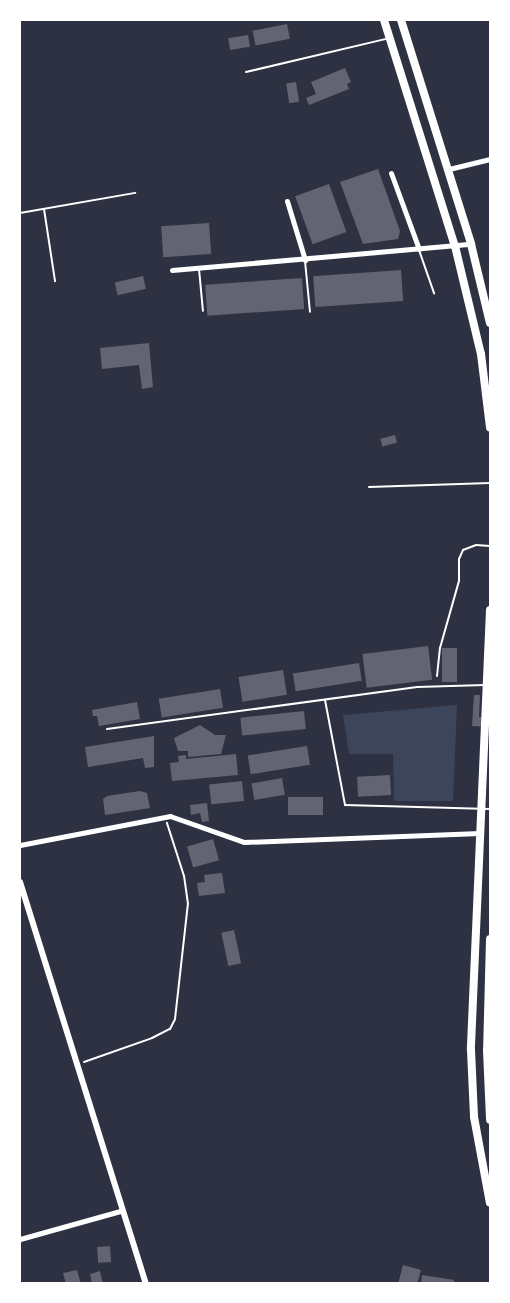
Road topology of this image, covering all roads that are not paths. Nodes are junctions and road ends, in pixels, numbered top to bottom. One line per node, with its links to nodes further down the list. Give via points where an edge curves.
1 (384, 20): 3 (highway)
2 (401, 20): 6 (highway)
3 (390, 38): 4 (lane); 13 (highway)
4 (246, 72)
5 (490, 159): 6 (street)
6 (449, 169): 12 (highway)
7 (391, 173): 14 (street)
8 (135, 193): 10 (lane)
9 (287, 201): 15 (street)
10 (44, 209): 11 (lane); 18 (lane)
11 (20, 213)
12 (471, 244): 13 (street); 22 (highway)
13 (455, 246): 14 (street); 23 (highway, via 481,354)
14 (419, 249): 15 (street); 19 (lane)
15 (305, 260): 16 (street); 21 (lane)
16 (199, 268): 17 (street); 20 (lane)
17 (172, 270)
18 (55, 281)
19 (434, 293)
20 (202, 311)
21 (310, 312)
22 (490, 323)
23 (490, 427)
24 (490, 483): 25 (lane)
25 (369, 487)
26 (490, 546): 28 (lane, via 462,550)
27 (490, 610): 29 (highway)
28 (437, 676)
29 (489, 685): 30 (lane, via 417,687); 32 (highway)
30 (325, 700): 31 (lane); 32 (lane, via 345,805)
31 (107, 729)
32 (481, 809): 33 (lane); 34 (highway)
33 (490, 809)
34 (480, 833): 35 (street, via 244,842 176,817 164,817); 40 (highway, via 471,1050 474,1117)
35 (20, 845)
36 (20, 882): 41 (street)
37 (490, 939): 38 (highway)
38 (489, 998): 39 (highway)
39 (490, 1120)
40 (490, 1203)
41 (120, 1211): 42 (street); 43 (street)
42 (20, 1239)
43 (146, 1284)

